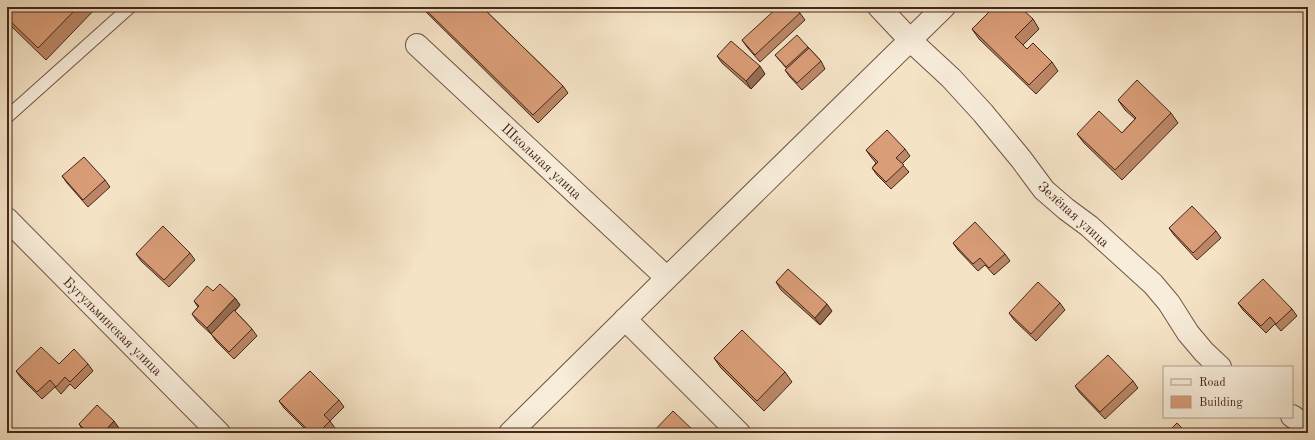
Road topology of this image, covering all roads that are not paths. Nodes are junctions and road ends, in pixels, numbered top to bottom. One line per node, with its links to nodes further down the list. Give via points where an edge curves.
1 (130, 7): 6 (lane)
2 (879, 7): 4 (street, Зелёная улица)
3 (944, 7): 4 (street)
4 (911, 41): 8 (street); 10 (street, Зелёная улица, via 951,78 983,113 1044,190 1089,226 1153,284 1170,304 1188,333)
5 (417, 45): 8 (street, Школьная улица)
6 (7, 116)
7 (7, 219): 13 (street, Бугульминская улица)
8 (667, 278): 9 (street)
9 (625, 319): 14 (street); 15 (street)
10 (1219, 366)
11 (1293, 417): 12 (street)
12 (1308, 427)
13 (219, 433)
14 (510, 433)
15 (739, 433)

